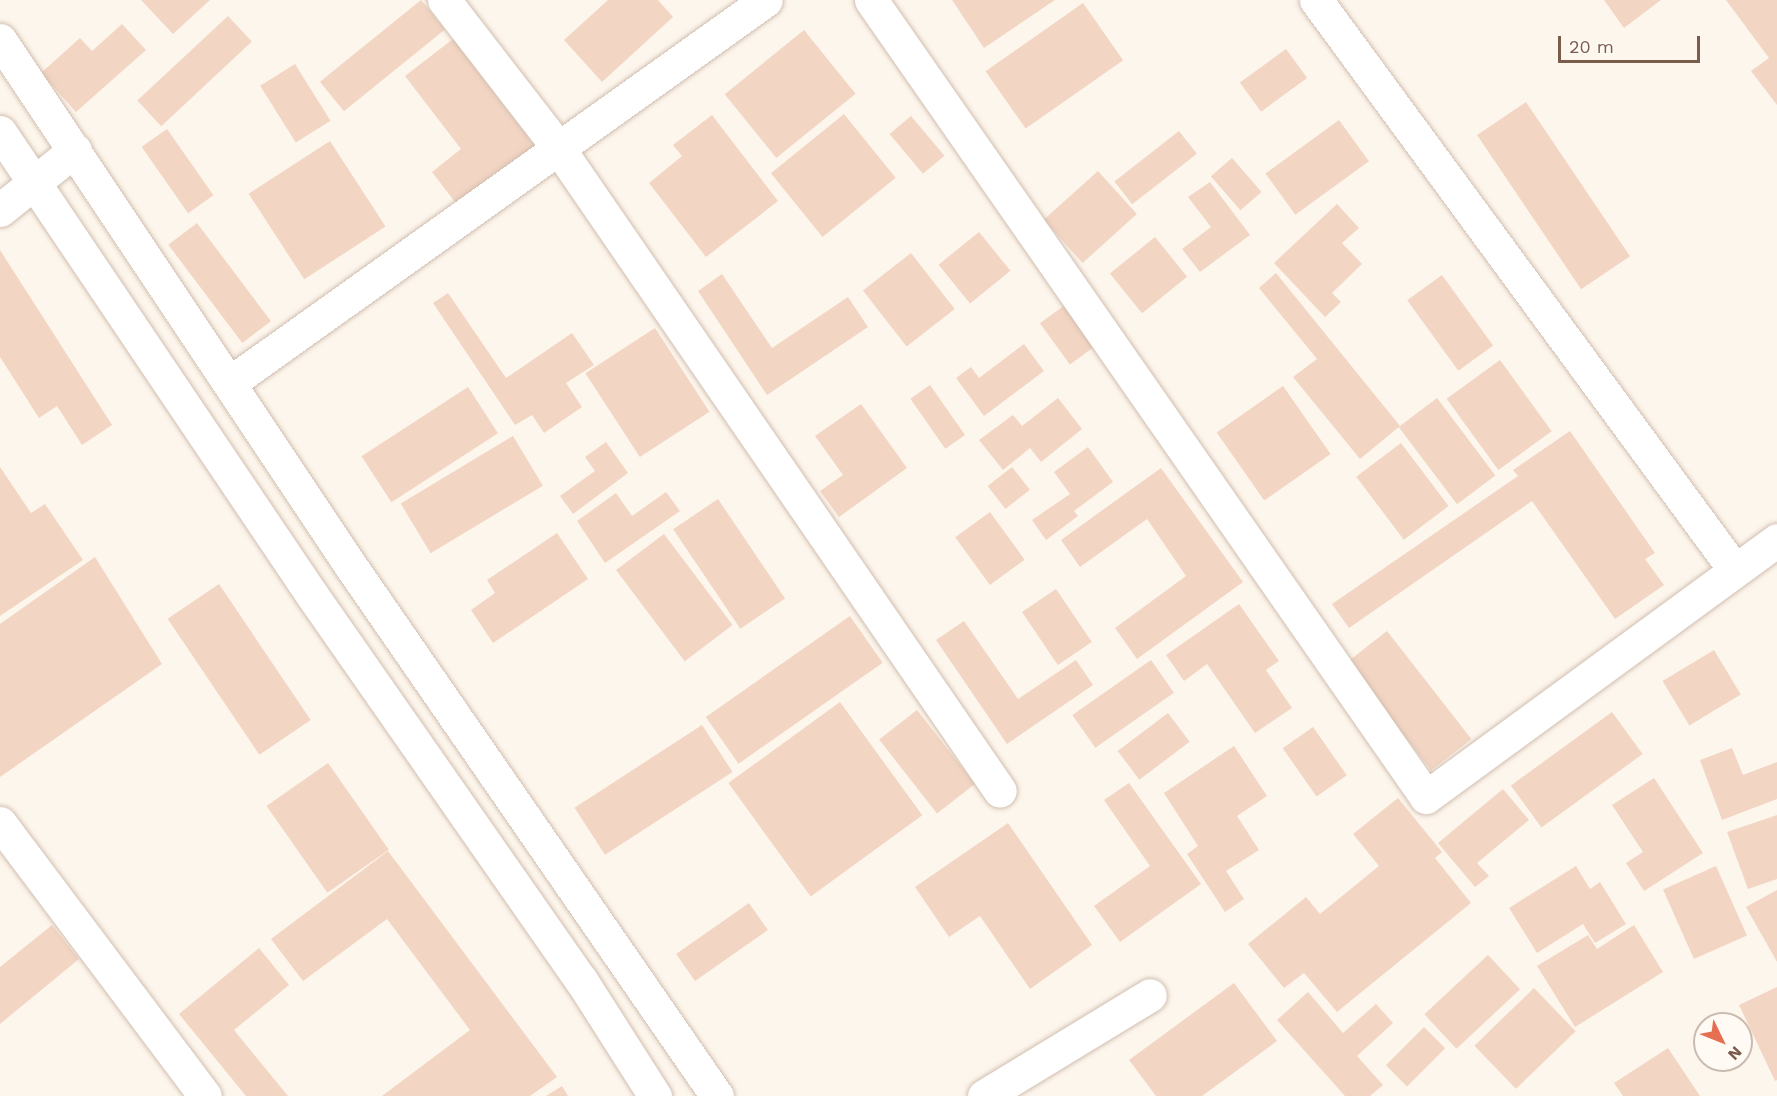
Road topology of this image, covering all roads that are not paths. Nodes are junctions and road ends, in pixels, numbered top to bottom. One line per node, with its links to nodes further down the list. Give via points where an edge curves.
1 (444, 0): 7 (street)
2 (766, 0): 7 (street)
3 (872, 0): 13 (street, via 1426,797)
4 (1316, 0): 13 (street)
5 (0, 40): 8 (street)
6 (0, 132): 9 (street)
7 (557, 146): 11 (street); 14 (street)
8 (75, 150): 9 (street); 11 (street)
9 (34, 181): 10 (street); 18 (street, via 312,595 581,980)
10 (0, 210)
11 (231, 382): 19 (street, via 348,562)
12 (1777, 540): 13 (street)
13 (1734, 569)
14 (1000, 791)
15 (0, 823): 17 (street)
16 (1150, 994): 20 (street)
17 (205, 1096)
18 (655, 1096)
19 (717, 1096)
20 (984, 1096)

